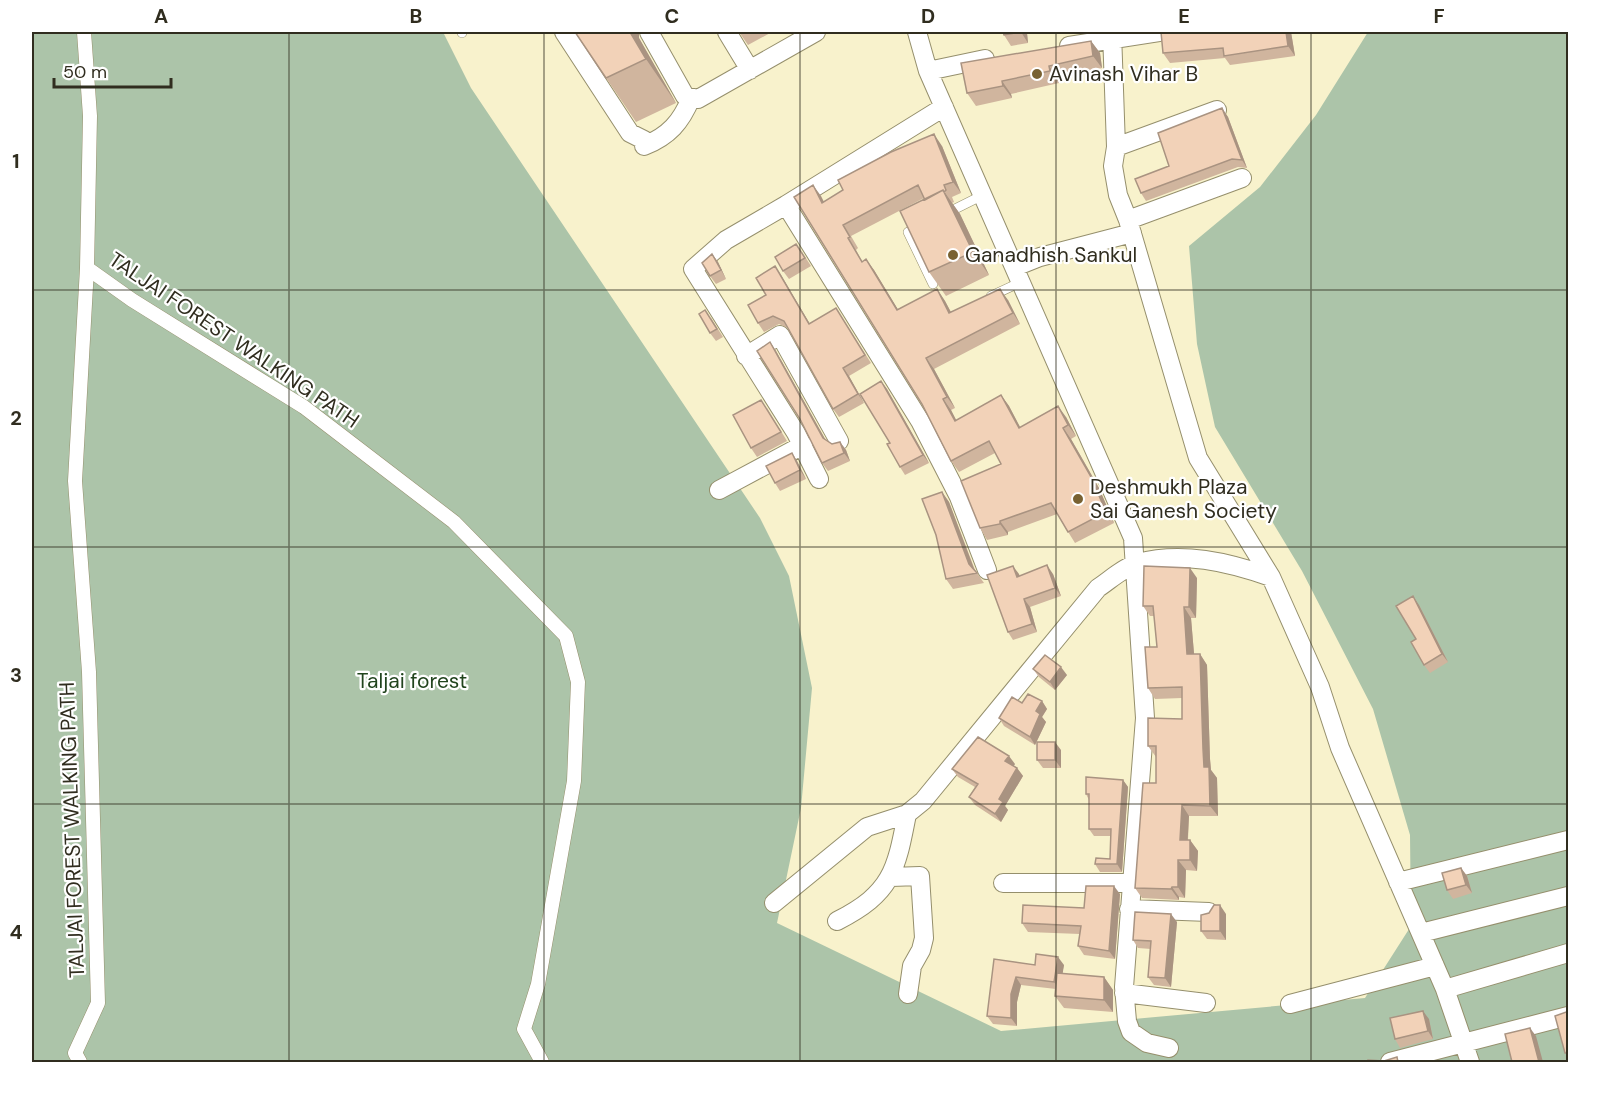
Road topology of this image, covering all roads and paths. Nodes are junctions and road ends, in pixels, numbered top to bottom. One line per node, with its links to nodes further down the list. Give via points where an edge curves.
1 (84, 32): 24 (street, TALJAI FOREST WALKING PATH, via 90,116)
2 (564, 32): 13 (street, via 630,133 644,140 644,146 661,140 675,128)
3 (649, 32): 13 (street, via 685,96)
4 (727, 32): 12 (street)
5 (816, 32): 12 (street)
6 (917, 32): 11 (street)
7 (1159, 32): 8 (street)
8 (1112, 35): 9 (street); 16 (street)
9 (1057, 48)
10 (1001, 57): 11 (street)
11 (942, 67): 14 (street)
12 (750, 70): 13 (street, via 698,99)
13 (691, 98)
14 (944, 107): 18 (street); 19 (street)
15 (1216, 110): 16 (street)
16 (1116, 147): 22 (street, via 1113,166 1118,195)
17 (1242, 178): 22 (street)
18 (982, 195): 20 (lane); 23 (street)
19 (786, 205): 27 (street, via 726,240 693,269); 33 (street, via 920,421 959,497)
20 (939, 216)
21 (929, 222): 25 (lane, via 908,232)
22 (1130, 227): 23 (street); 34 (street, via 1198,458)
23 (1025, 267): 26 (lane); 32 (street, via 1124,512)
24 (87, 268): 57 (street, TALJAI FOREST WALKING PATH, via 75,482 89,672 98,1004 75,1053); 58 (street, TALJAI FOREST WALKING PATH, via 304,407 454,522 566,636 578,682 574,781 538,984 524,1029)
25 (933, 284)
26 (986, 299)
27 (746, 356): 28 (street, via 780,335); 29 (street)
28 (839, 441)
29 (803, 446): 30 (street); 31 (street)
30 (819, 479)
31 (719, 490)
32 (1136, 563): 34 (street, via 1200,558); 35 (street, via 1098,588 923,801); 40 (street, via 1145,718)
33 (987, 570)
34 (1270, 577): 38 (street, via 1320,687 1340,748)
35 (907, 814): 37 (street); 42 (street, via 867,827)
36 (1569, 840): 38 (street)
37 (891, 877): 45 (street, via 870,901); 51 (street, via 920,876 924,938 912,966)
38 (1398, 882): 46 (street)
39 (1003, 883): 40 (street)
40 (1131, 883): 43 (street)
41 (1569, 896): 46 (street)
42 (774, 903)
43 (1129, 909): 44 (street); 50 (street)
44 (1209, 912)
45 (837, 921)
46 (1421, 933): 48 (street)
47 (1569, 953): 49 (street)
48 (1435, 966): 49 (street); 53 (street)
49 (1445, 989): 55 (street)
50 (1124, 993): 52 (street); 56 (street, via 1131,1032 1147,1043)
51 (908, 994)
52 (1206, 1003)
53 (1290, 1004)
54 (1569, 1016): 55 (street)
55 (1464, 1044): 59 (street); 60 (street)
56 (1169, 1048)
57 (80, 1062)
58 (542, 1062)
59 (1390, 1062)
60 (1470, 1062)

